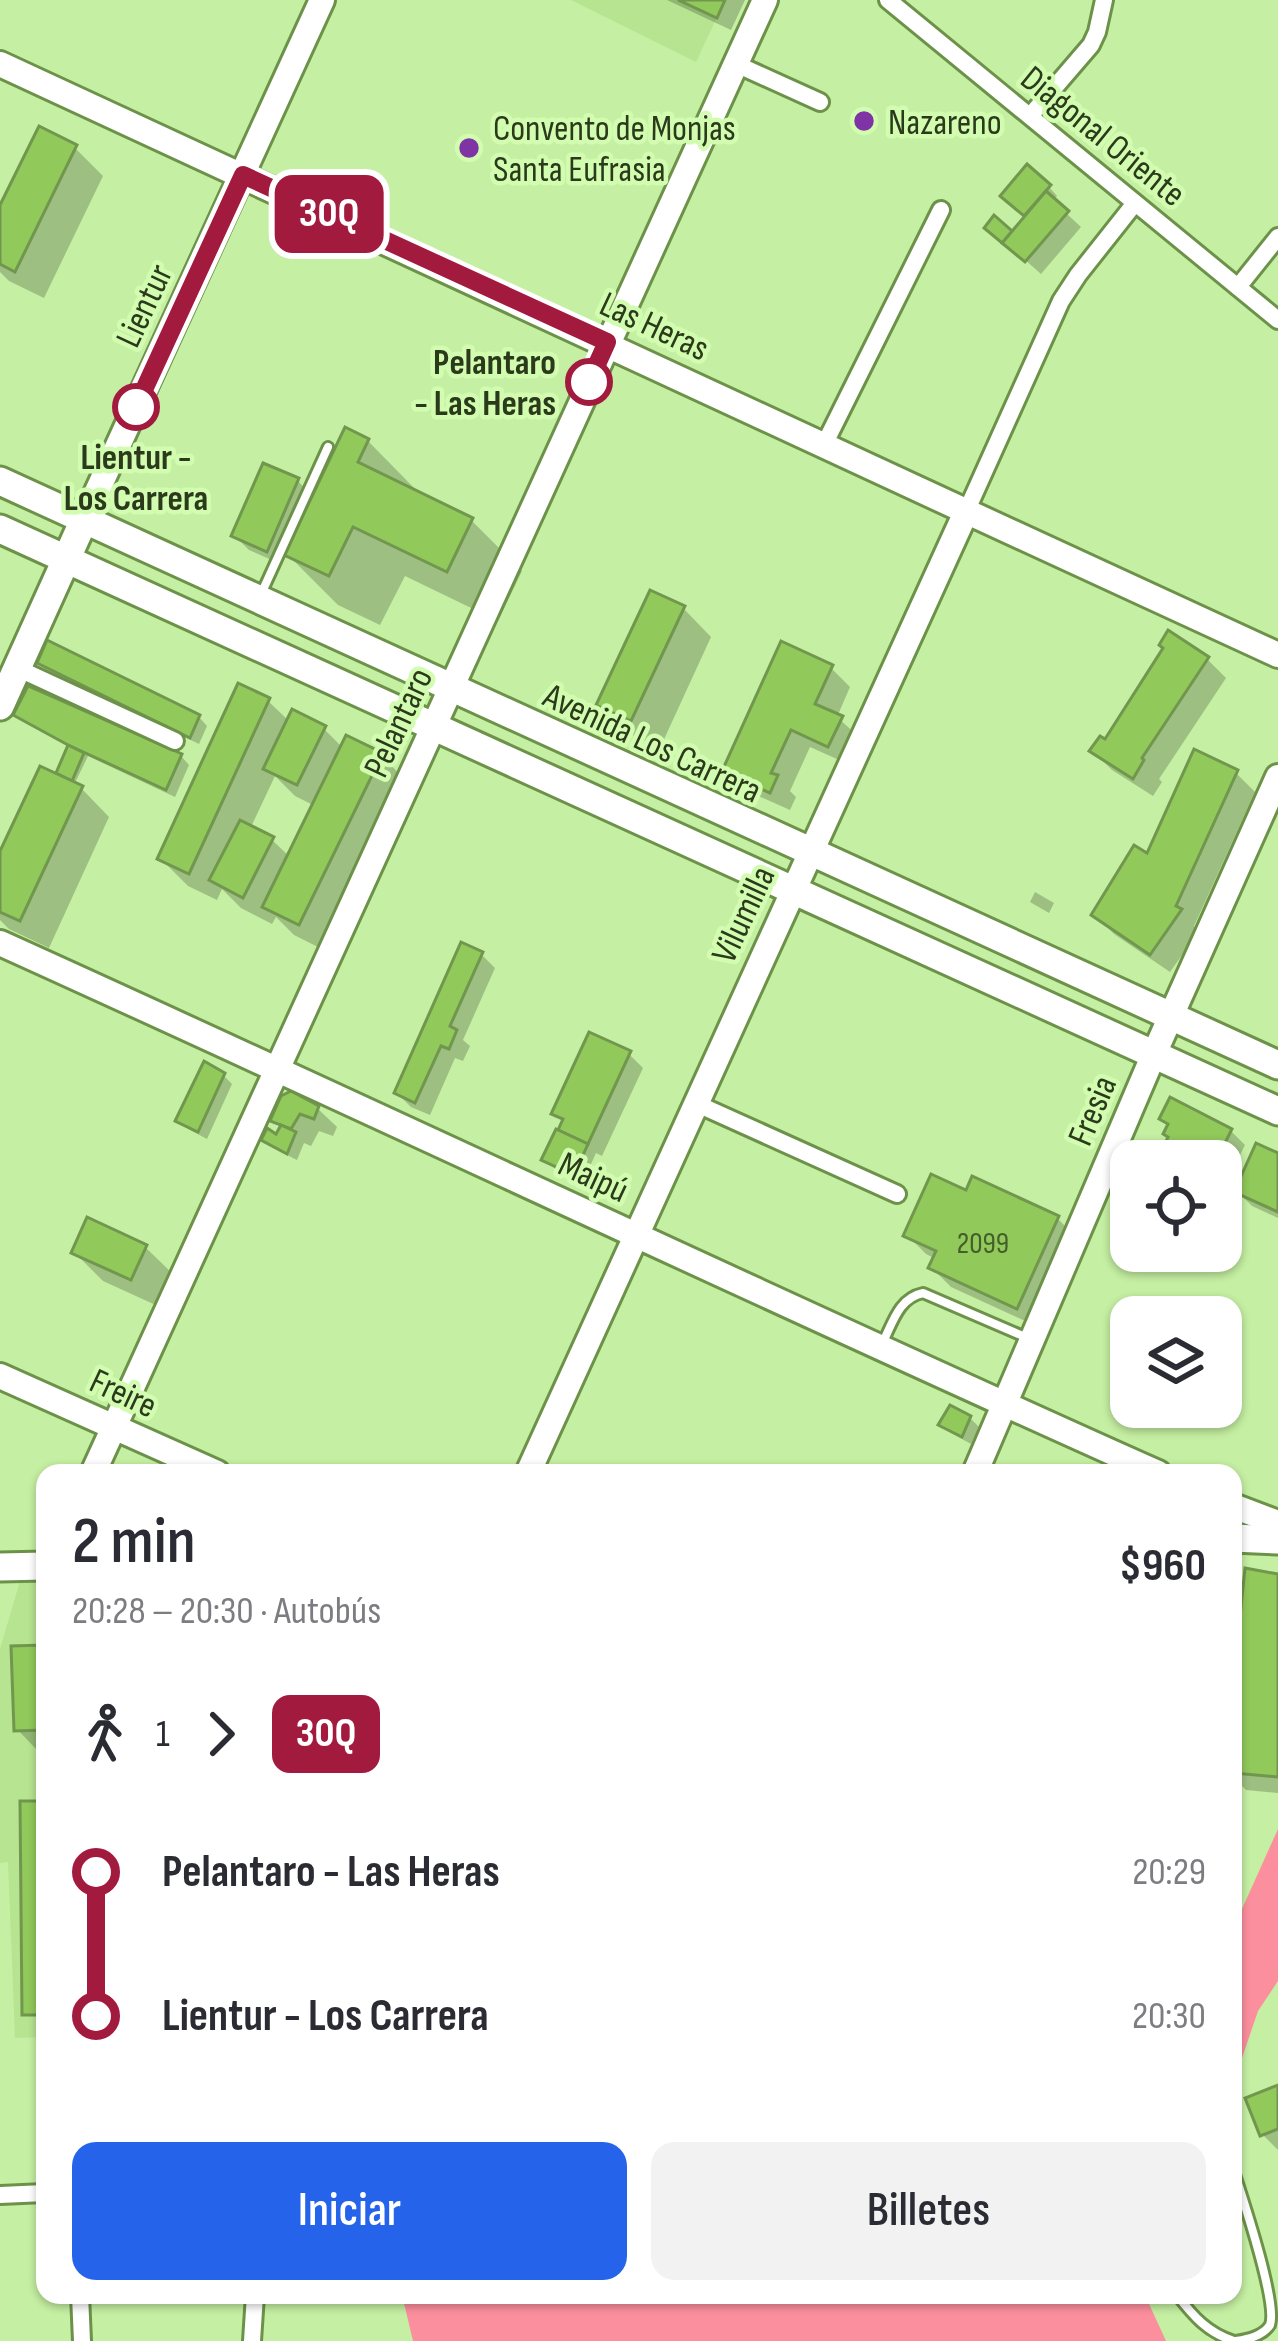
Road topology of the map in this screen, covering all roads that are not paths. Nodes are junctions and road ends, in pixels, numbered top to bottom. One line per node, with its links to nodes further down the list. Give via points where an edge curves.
1 (322, 0): 9 (street, Lientur)
2 (765, 0): 6 (street, Pelantaro)
3 (888, 0): 8 (street, Diagonal Oriente)
4 (1104, 0): 8 (street, via 1091,44)
5 (0, 64): 9 (street, Las Heras)
6 (736, 64): 7 (street); 15 (street, Pelantaro)
7 (820, 102)
8 (1030, 116): 10 (street, Diagonal Oriente)
9 (243, 175): 15 (street, Las Heras); 20 (street, Lientur)
10 (1135, 203): 13 (street, Diagonal Oriente); 19 (street, Vilumilla, via 1061,302)
11 (941, 210): 16 (street)
12 (1278, 237): 13 (street)
13 (1238, 287): 14 (street, Diagonal Oriente)
14 (1278, 320)
15 (607, 342): 16 (street, Las Heras); 26 (street, Pelantaro)
16 (824, 445): 19 (street, Las Heras)
17 (328, 447): 23 (lane)
18 (0, 481): 20 (main road, Avenida Los Carrera)
19 (966, 512): 24 (street, Las Heras); 31 (street, Vilumilla)
20 (84, 520): 22 (main road, Lientur); 23 (main road, Avenida Los Carrera)
21 (0, 529): 22 (main road)
22 (66, 559): 25 (main road, Lientur); 28 (main road)
23 (259, 599): 26 (main road, Avenida Los Carrera)
24 (1278, 655)
25 (17, 668): 27 (main road, Lientur); 29 (street)
26 (452, 688): 28 (street, Pelantaro); 31 (main road, Avenida Los Carrera)
27 (0, 706)
28 (434, 728): 32 (main road); 37 (street, Pelantaro)
29 (175, 741)
30 (1278, 777): 34 (street, Fresia)
31 (809, 853): 32 (street, Vilumilla); 34 (main road, Avenida Los Carrera)
32 (792, 891): 35 (main road); 38 (street, Vilumilla)
33 (0, 943): 37 (street, Maipú)
34 (1171, 1018): 35 (street, Fresia); 36 (main road, Avenida Los Carrera)
35 (1154, 1054): 39 (main road); 42 (street, Fresia)
36 (1278, 1065)
37 (278, 1068): 41 (street, Maipú); 46 (street, Pelantaro)
38 (694, 1103): 40 (street); 41 (street, Vilumilla)
39 (1278, 1112)
40 (897, 1194)
41 (635, 1235): 43 (street, Maipú); 49 (street, Vilumilla)
42 (1031, 1340): 43 (lane, via 922,1293 903,1304); 45 (street, Fresia)
43 (880, 1348): 45 (street, Maipú)
44 (0, 1376): 46 (street, Freire)
45 (1003, 1404): 50 (street, Fresia); 51 (street, Maipú)
46 (114, 1426): 47 (street, Pelantaro); 48 (street, Freire)
47 (97, 1464)
48 (198, 1464)
49 (532, 1464)
50 (979, 1464)
51 (1139, 1464)
52 (1242, 1509): 53 (street)
53 (1278, 1522)
54 (1242, 1538): 55 (main road)
55 (1278, 1540)
56 (36, 1566): 57 (main road)
57 (0, 1567)
58 (36, 2193): 59 (street)
59 (0, 2195)
60 (1242, 2197): 66 (lane, via 1274,2312 1264,2332)
61 (80, 2304): 64 (street)
62 (254, 2304): 65 (street)
63 (1184, 2304): 66 (lane, via 1219,2337)
64 (82, 2341)
65 (253, 2341)
66 (1235, 2341)

